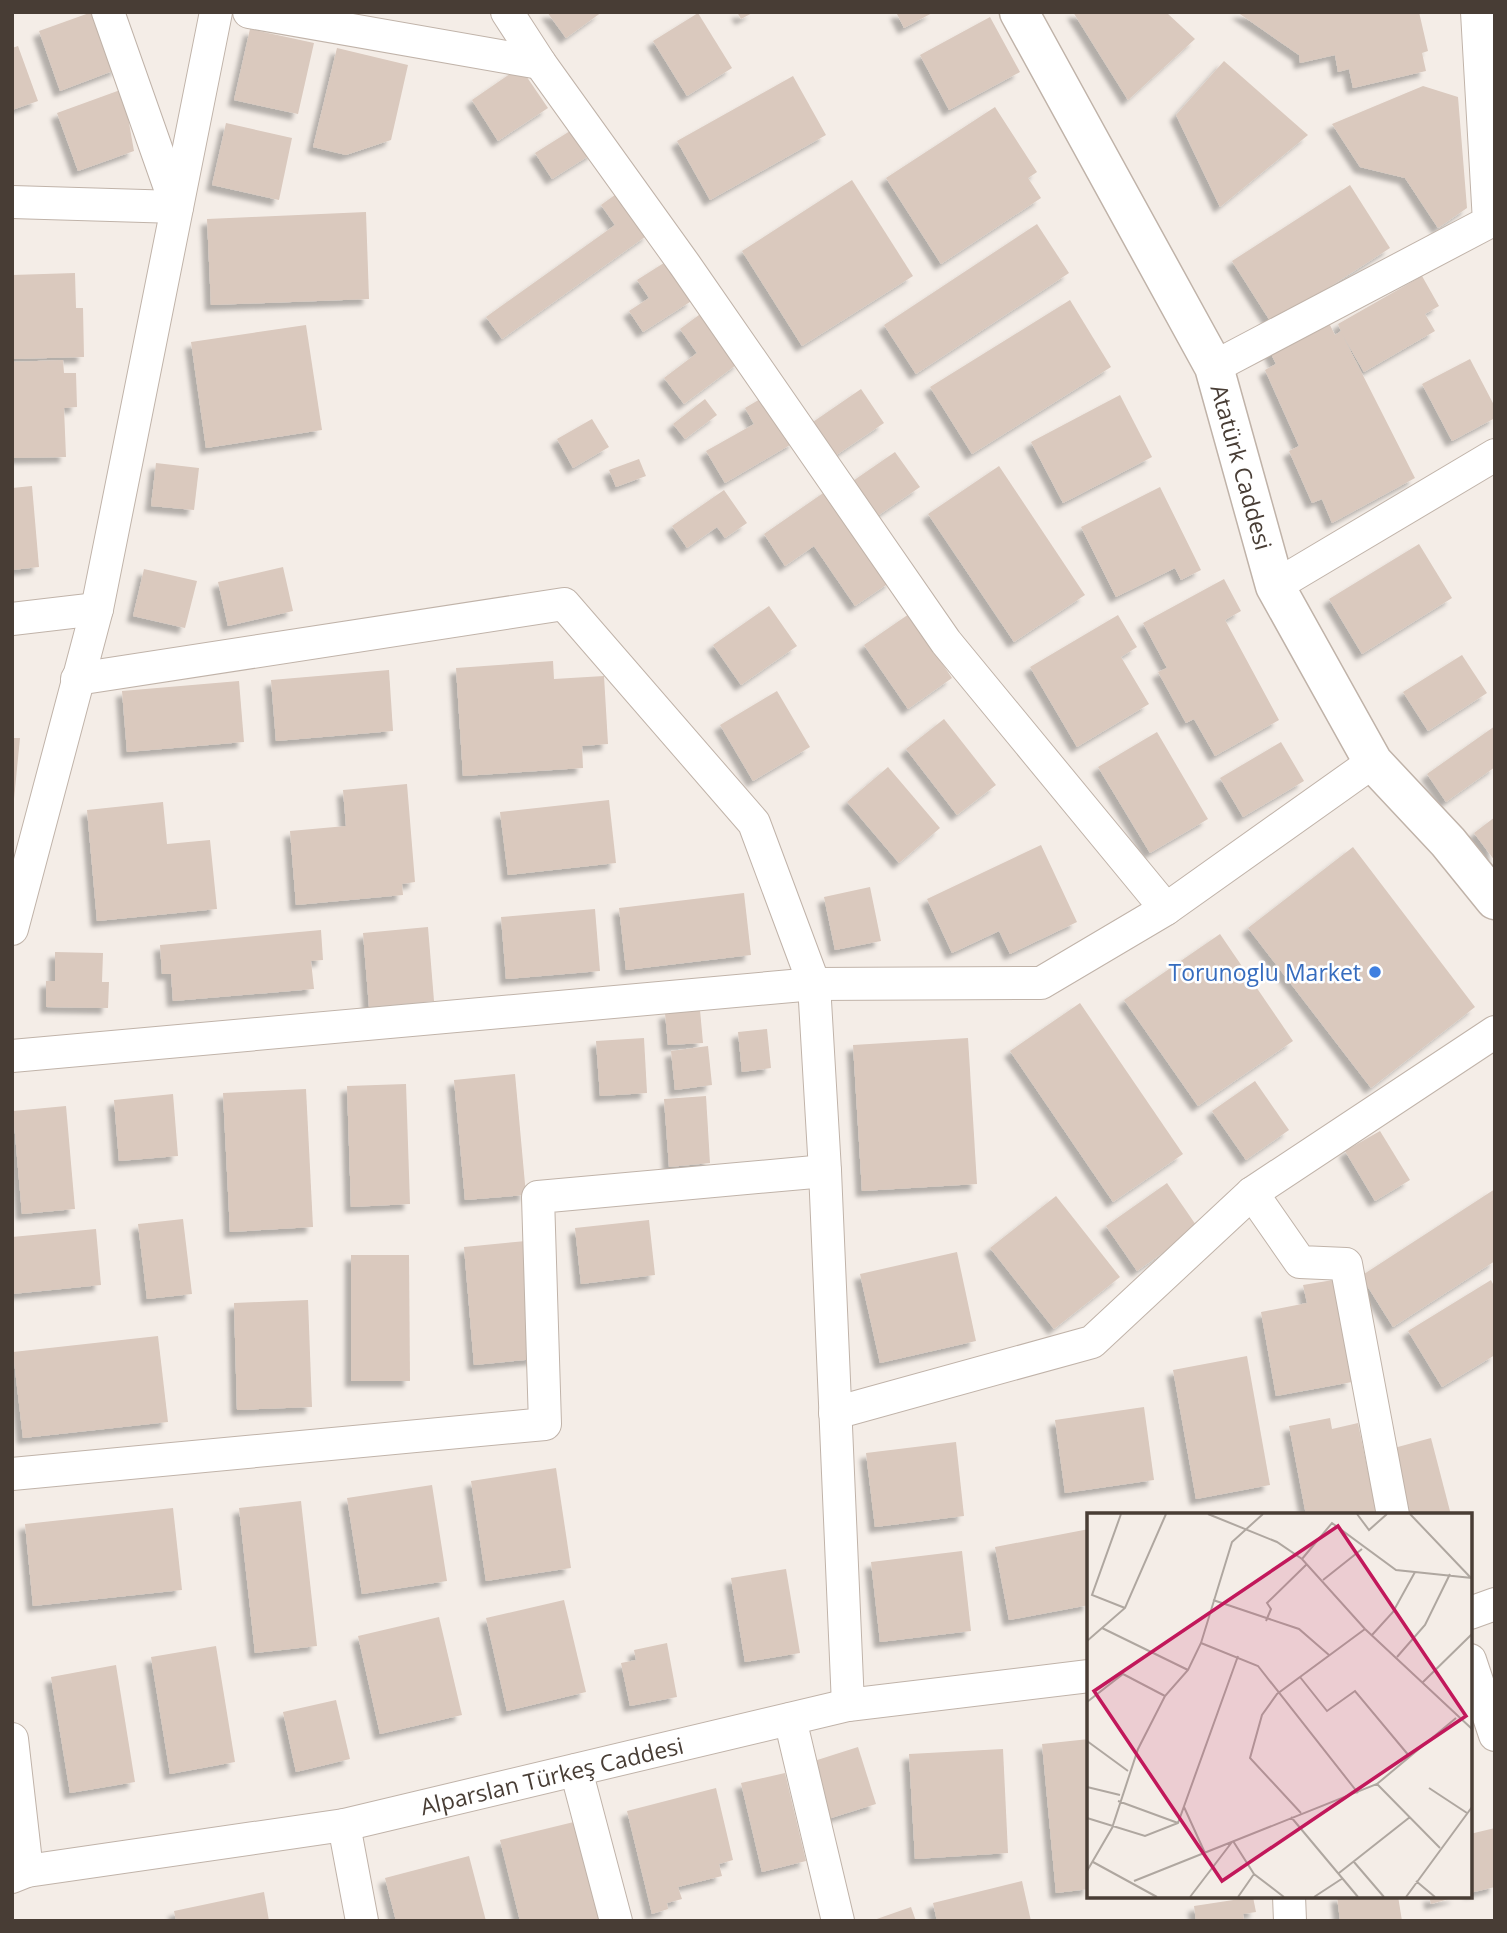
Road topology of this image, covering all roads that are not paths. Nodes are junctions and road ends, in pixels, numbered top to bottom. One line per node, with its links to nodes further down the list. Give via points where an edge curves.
1 (108, 12): 9 (street)
2 (216, 12): 9 (street)
3 (249, 12): 7 (street)
4 (507, 12): 7 (street)
5 (1019, 12): 10 (street, Atatürk Caddesi)
6 (1477, 12): 10 (street, via 1489,222)
7 (540, 64): 18 (street, via 946,642)
8 (12, 202): 9 (street)
9 (177, 206): 13 (street)
10 (1214, 367): 12 (street, Atatürk Caddesi)
11 (1495, 456): 12 (street)
12 (1275, 586): 16 (street, Atatürk Caddesi)
13 (97, 609): 14 (street); 15 (street)
14 (12, 619)
15 (77, 679): 19 (street); 20 (street, via 564,604 754,823)
16 (1373, 762): 17 (street, Atatürk Caddesi); 18 (street)
17 (1495, 900)
18 (1166, 909): 20 (street, via 1041,983)
19 (12, 929)
20 (814, 984): 22 (street); 23 (street)
21 (1495, 1032): 24 (street)
22 (12, 1056)
23 (825, 1171): 25 (street); 26 (street, via 538,1198 545,1424)
24 (1252, 1193): 25 (street, via 1092,1342); 27 (street, via 1300,1262 1346,1264)
25 (835, 1413): 32 (street)
26 (12, 1474)
27 (1393, 1513)
28 (1495, 1604): 29 (street)
29 (1472, 1612)
30 (1472, 1666): 34 (street)
31 (1087, 1676): 32 (street, Alparslan Türkeş Caddesi)
32 (848, 1705): 33 (street, Alparslan Türkeş Caddesi)
33 (790, 1719): 36 (street, Alparslan Türkeş Caddesi); 42 (street)
34 (1495, 1735)
35 (12, 1738): 38 (street)
36 (576, 1770): 37 (street, Alparslan Türkeş Caddesi); 41 (street)
37 (344, 1825): 38 (street, Alparslan Türkeş Caddesi); 40 (street)
38 (20, 1874)
39 (1289, 1898): 43 (street)
40 (362, 1921)
41 (616, 1921)
42 (838, 1921)
43 (1290, 1921)

